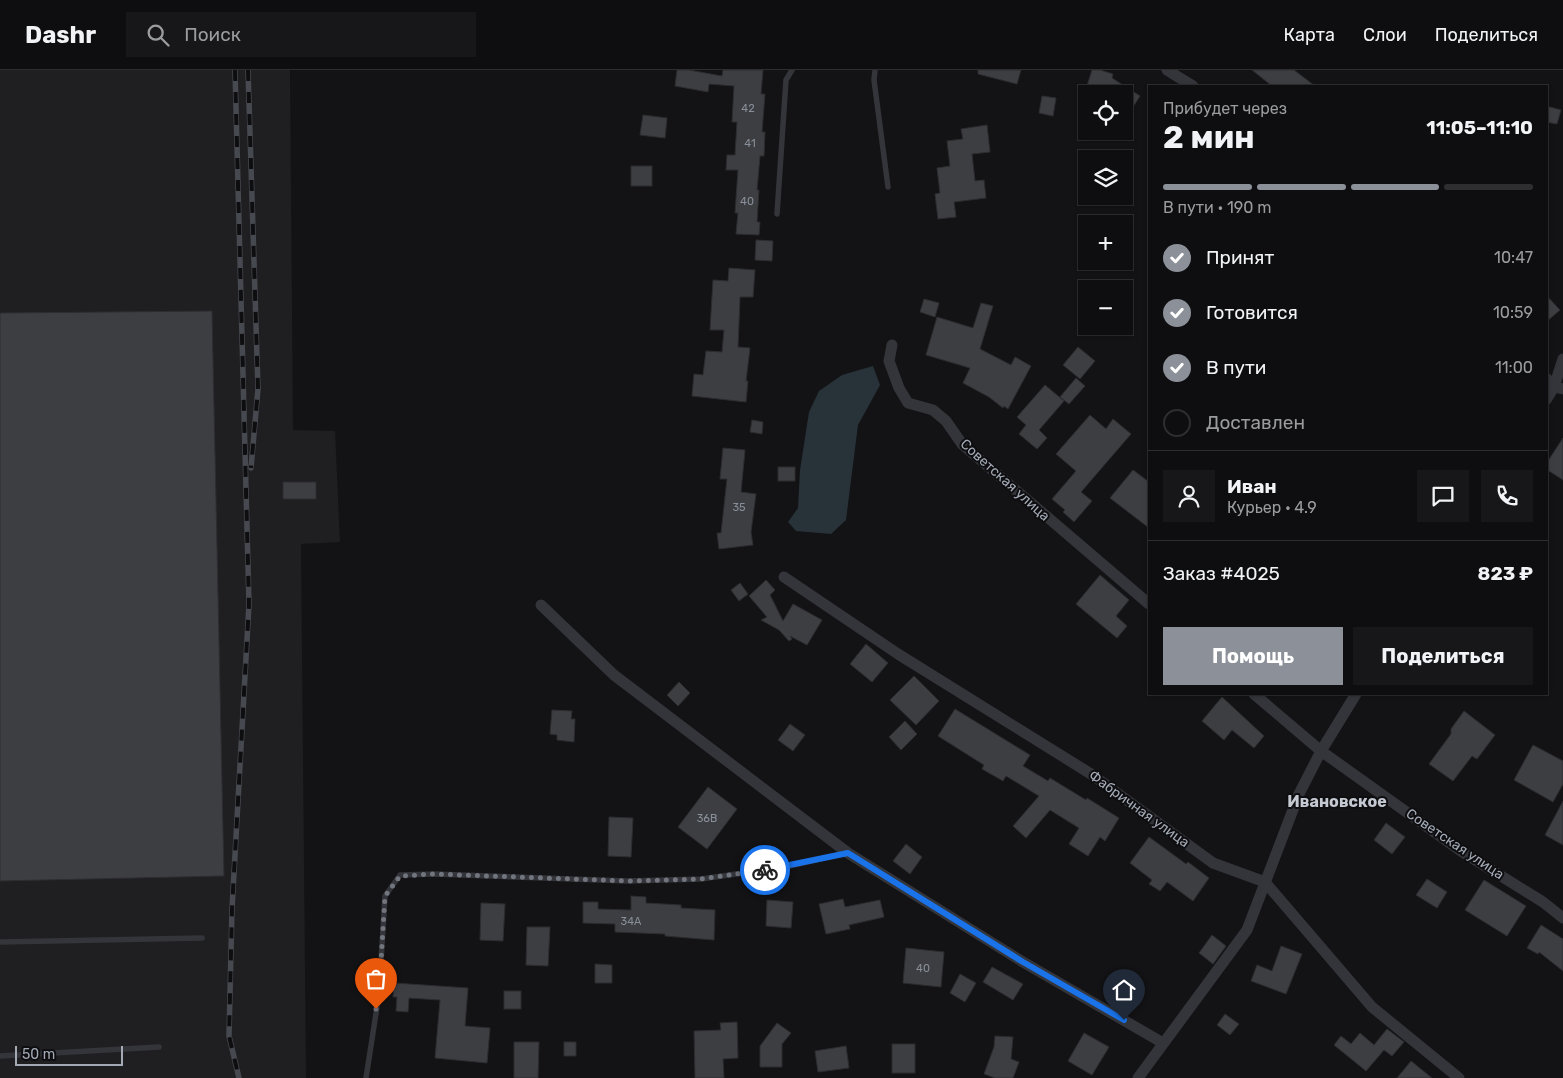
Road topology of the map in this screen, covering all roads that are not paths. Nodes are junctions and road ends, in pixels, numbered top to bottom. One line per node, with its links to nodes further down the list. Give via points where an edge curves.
1 (792, 70): 6 (lane, via 786,80)
2 (875, 70): 5 (lane)
3 (1167, 70): 4 (street)
4 (1191, 85)
5 (888, 187)
6 (777, 214)
7 (892, 345): 13 (street, Советская улица, via 889,361 908,403 933,410 946,421 962,444)
8 (1563, 359): 10 (street)
9 (1548, 380): 10 (street)
10 (1559, 388): 11 (street)
11 (1548, 398)
12 (784, 577): 19 (street, Фабричная улица, via 898,654 1091,774 1213,862)
13 (1148, 603)
14 (541, 605): 18 (street, via 614,675)
15 (1255, 695): 17 (street, Советская улица)
16 (1355, 695): 17 (street)
17 (1321, 751): 19 (street, via 1299,794); 20 (street, Советская улица, via 1461,851)
18 (848, 853): 23 (street, via 1023,962); 26 (lane, via 785,867 701,879 628,881 434,874 400,876 385,896 379,994)
19 (1265, 882): 23 (street, via 1247,930); 28 (street, Фабричная улица, via 1372,1006)
20 (1563, 918)
21 (202, 938): 22 (lane)
22 (0, 942)
23 (1163, 1043): 27 (street)
24 (159, 1047): 25 (lane)
25 (0, 1056)
26 (366, 1078)
27 (1138, 1078)
28 (1459, 1078)

